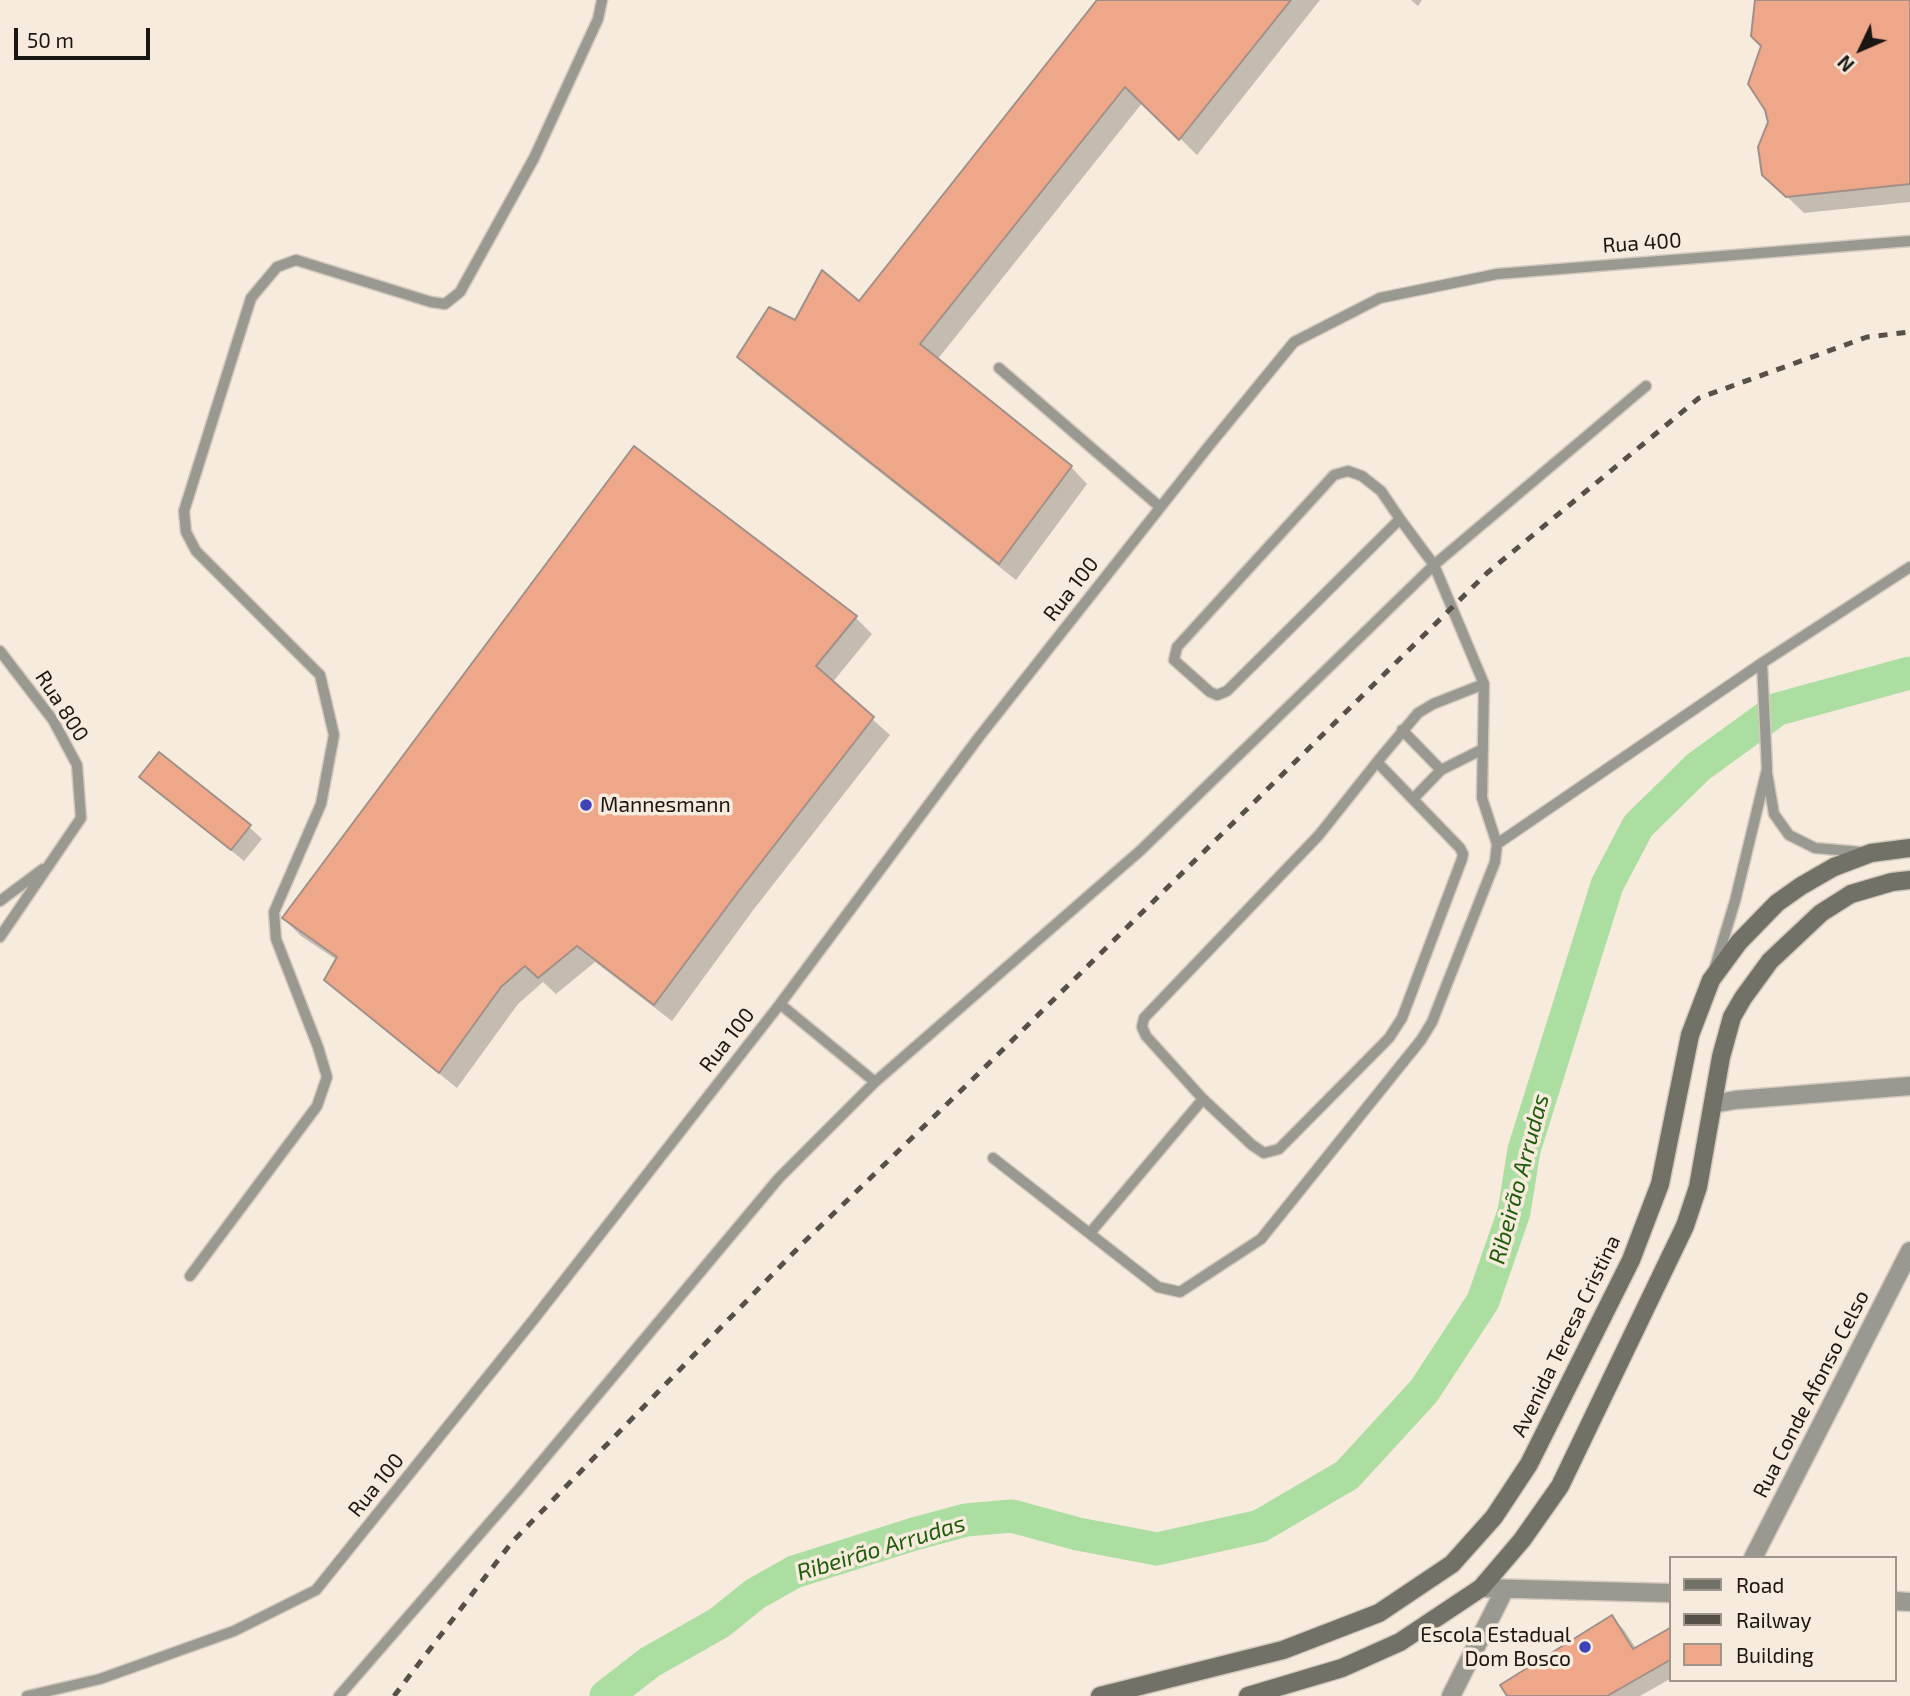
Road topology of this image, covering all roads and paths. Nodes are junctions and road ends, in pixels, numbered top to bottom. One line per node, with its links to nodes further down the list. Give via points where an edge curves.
1 (602, 0): 35 (lane, via 593,30 534,158 460,292 445,304 430,302 296,260 277,267 251,298 184,511 186,532 195,551 320,675 334,735 321,804 274,912 276,939 327,1077 317,1106)
2 (1910, 241): 3 (lane, Rua 400, via 1497,274)
3 (1380, 298): 6 (lane, Rua 100, via 1294,342)
4 (999, 368): 6 (lane)
5 (1646, 386): 8 (lane)
6 (1160, 507): 27 (lane, Rua 100, via 979,737)
7 (1401, 519): 7 (lane, via 1227,691 1210,692 1174,660 1177,648 1334,475 1348,471 1362,476 1381,491); 8 (lane)
8 (1434, 565): 12 (lane); 28 (lane, via 1141,849)
9 (1910, 567): 11 (lane)
10 (0, 651): 22 (lane, Rua 800, via 53,720 78,765 81,818)
11 (1762, 663): 16 (lane); 19 (lane)
12 (1484, 684): 13 (lane, via 1433,704); 14 (lane)
13 (1402, 730): 15 (lane); 17 (lane)
14 (1483, 749): 17 (lane); 19 (lane, via 1482,798)
15 (1377, 762): 18 (lane); 30 (lane, via 1319,835 1144,1018 1146,1036)
16 (1767, 769): 21 (lane, via 1774,814 1789,835 1815,848); 26 (lane)
17 (1441, 770): 18 (lane)
18 (1413, 799): 30 (lane, via 1463,854 1402,1018 1389,1038 1279,1149 1264,1153)
19 (1497, 844): 33 (lane, via 1495,862 1432,1022 1261,1239 1180,1292 1158,1287)
20 (1910, 848): 21 (main road, Avenida Teresa Cristina)
21 (1871, 853): 26 (main road, Avenida Teresa Cristina, via 1834,867 1777,904)
22 (52, 862): 24 (lane, Rua 800); 25 (lane, Rua 800)
23 (1910, 880): 31 (main road, via 1851,894 1821,913 1770,961 1732,1017)
24 (0, 901)
25 (0, 937)
26 (1711, 980): 42 (main road, Avenida Teresa Cristina, via 1690,1035 1660,1184 1631,1260 1529,1464 1494,1517 1452,1564 1379,1613 1283,1650)
27 (780, 1004): 28 (lane); 40 (lane, Rua 100, via 316,1590 234,1631 100,1679)
28 (875, 1082): 41 (lane, via 779,1178)
29 (1910, 1086): 31 (street)
30 (1203, 1099): 33 (lane)
31 (1713, 1104): 37 (main road, via 1698,1187 1685,1226 1560,1486)
32 (993, 1158): 33 (lane)
33 (1090, 1233)
34 (1910, 1251): 36 (street, Rua Conde Afonso Celso)
35 (190, 1276)
36 (1754, 1556)
37 (1481, 1588): 38 (street); 43 (main road, via 1400,1642 1342,1668)
38 (1505, 1589): 39 (street); 44 (street)
39 (1668, 1593)
40 (27, 1696)
41 (339, 1696)
42 (1100, 1696)
43 (1248, 1696)
44 (1451, 1696)

